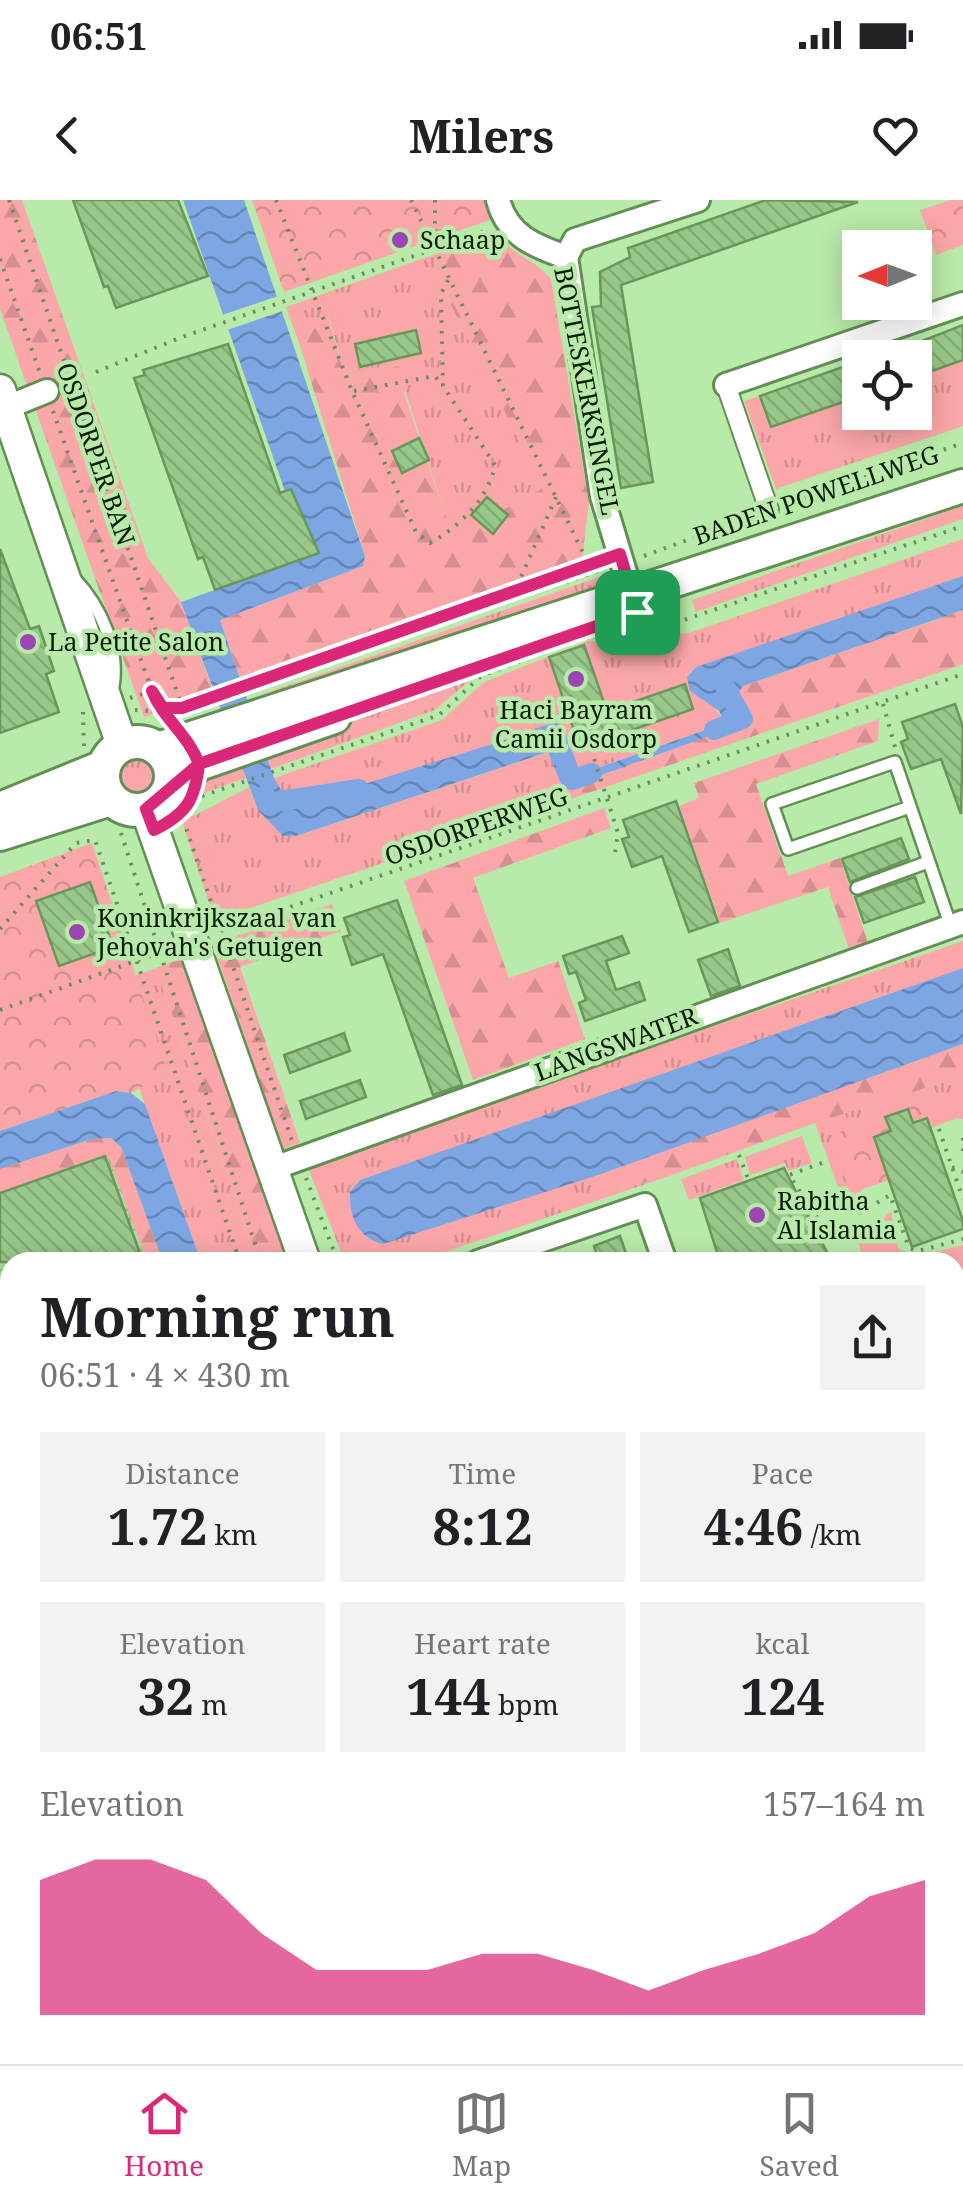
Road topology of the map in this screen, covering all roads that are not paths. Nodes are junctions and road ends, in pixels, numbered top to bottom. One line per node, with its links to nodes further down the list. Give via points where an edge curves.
1 (498, 200): 4 (street, BOTTESKERKSINGEL, via 506,224 522,239)
2 (698, 200): 3 (street)
3 (666, 205): 4 (street, via 574,240)
4 (566, 257): 12 (street, BOTTESKERKSINGEL, via 602,496)
5 (963, 304): 6 (street)
6 (726, 385): 11 (street)
7 (46, 392): 8 (street)
8 (2, 403): 14 (street, via 109,706)
9 (963, 486): 12 (main road, BADEN POWELLWEG)
10 (963, 499): 12 (main road, BADEN POWELLWEG)
11 (769, 510)
12 (628, 581): 13 (main road, BADEN POWELLWEG, via 278,700)
13 (201, 755): 14 (main road, via 134,741); 16 (main road, BADEN POWELLWEG)
14 (110, 785): 16 (main road, via 127,809); 17 (main road); 18 (main road)
15 (910, 806): 15 (lane, via 895,762 772,804 788,849); 19 (lane)
16 (169, 808): 22 (street, via 192,940)
17 (0, 809)
18 (0, 834)
19 (928, 862): 20 (lane); 21 (lane)
20 (857, 888)
21 (957, 924): 22 (street, LANGSWATER)
22 (284, 1164): 23 (street)
23 (303, 1252)
24 (507, 1252): 25 (street, via 644,1205)
25 (661, 1252)

